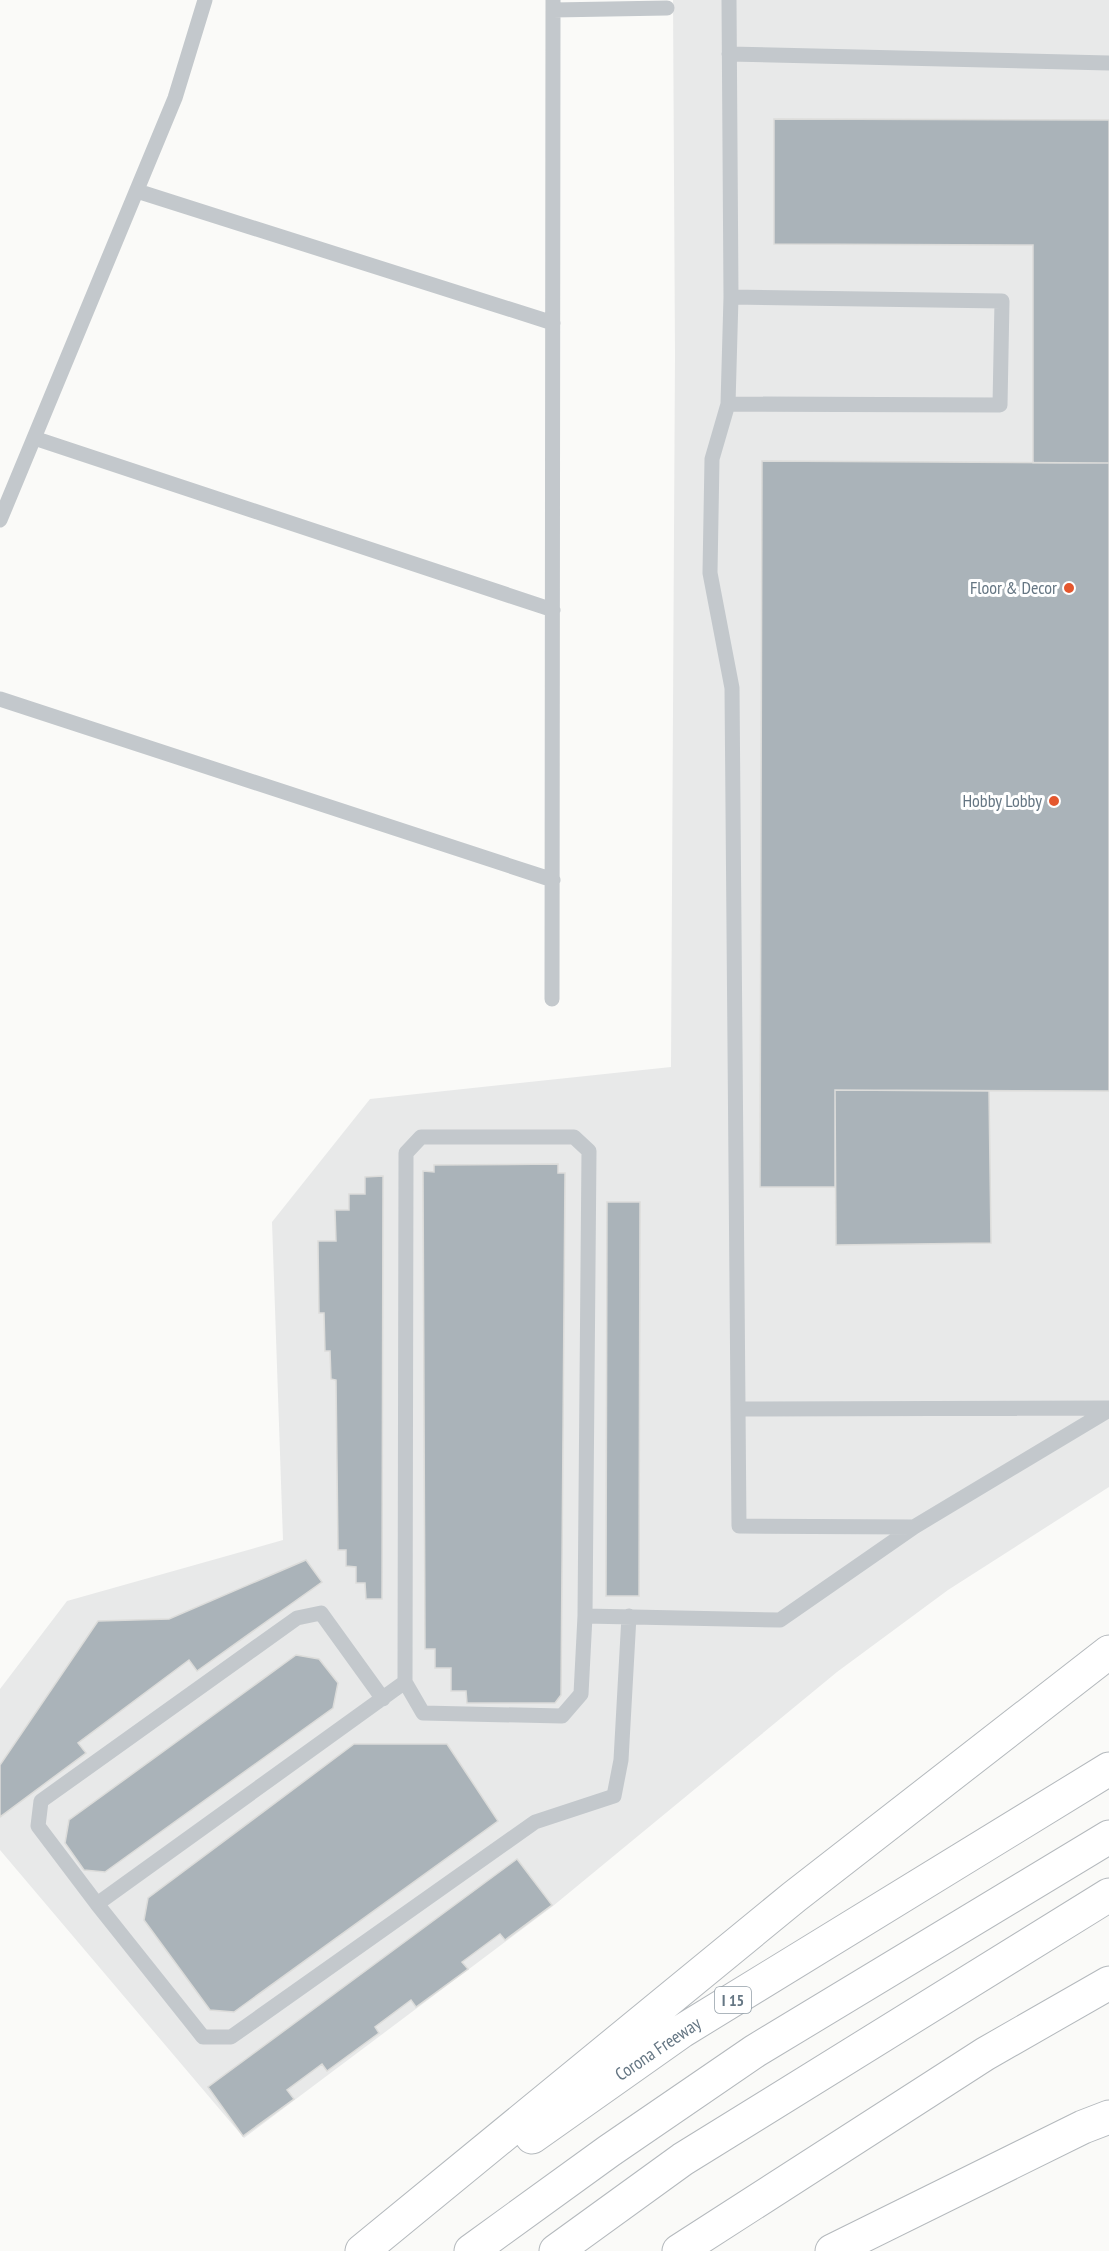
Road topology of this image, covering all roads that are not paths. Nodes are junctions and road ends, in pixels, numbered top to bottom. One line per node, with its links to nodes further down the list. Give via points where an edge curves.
1 (205, 0): 7 (lane, via 175,98)
2 (729, 0): 5 (lane)
3 (553, 5): 4 (lane); 9 (lane)
4 (667, 8)
5 (729, 54): 6 (lane); 8 (lane)
6 (1109, 63)
7 (137, 191): 9 (lane); 11 (lane)
8 (731, 297): 10 (lane); 10 (lane, via 1002,301 1000,405)
9 (553, 323): 13 (lane)
10 (728, 404): 17 (lane, via 712,459 710,573 732,688)
11 (34, 438): 12 (lane); 13 (lane)
12 (0, 520)
13 (553, 610): 15 (lane)
14 (0, 699): 15 (lane)
15 (553, 880): 16 (lane)
16 (552, 999)
17 (740, 1409): 18 (lane); 19 (lane, via 739,1526)
18 (1109, 1409): 19 (lane)
19 (914, 1527): 21 (lane, via 780,1620)
20 (585, 1616): 21 (lane); 23 (lane, via 581,1694 562,1716 423,1713); 23 (lane, via 590,1151 574,1137 421,1137 406,1154)
21 (629, 1616): 28 (lane, via 621,1760 614,1796 535,1822 231,2037 203,2037)
22 (1109, 1652): 31 (highway, via 794,1897)
23 (405, 1682): 24 (lane)
24 (382, 1698): 28 (lane); 28 (lane, via 321,1613 297,1618 60,1788 42,1802 38,1826)
25 (1109, 1769): 32 (highway, Corona Freeway / I 15, via 682,2031)
26 (1109, 1837): 33 (highway, via 755,2051)
27 (1109, 1895): 34 (highway, via 683,2159)
28 (97, 1904)
29 (1109, 1983): 35 (highway, via 985,2054)
30 (1109, 2117): 36 (highway)
31 (362, 2251)
32 (371, 2251)
33 (471, 2251)
34 (556, 2251)
35 (679, 2251)
36 (832, 2251)

